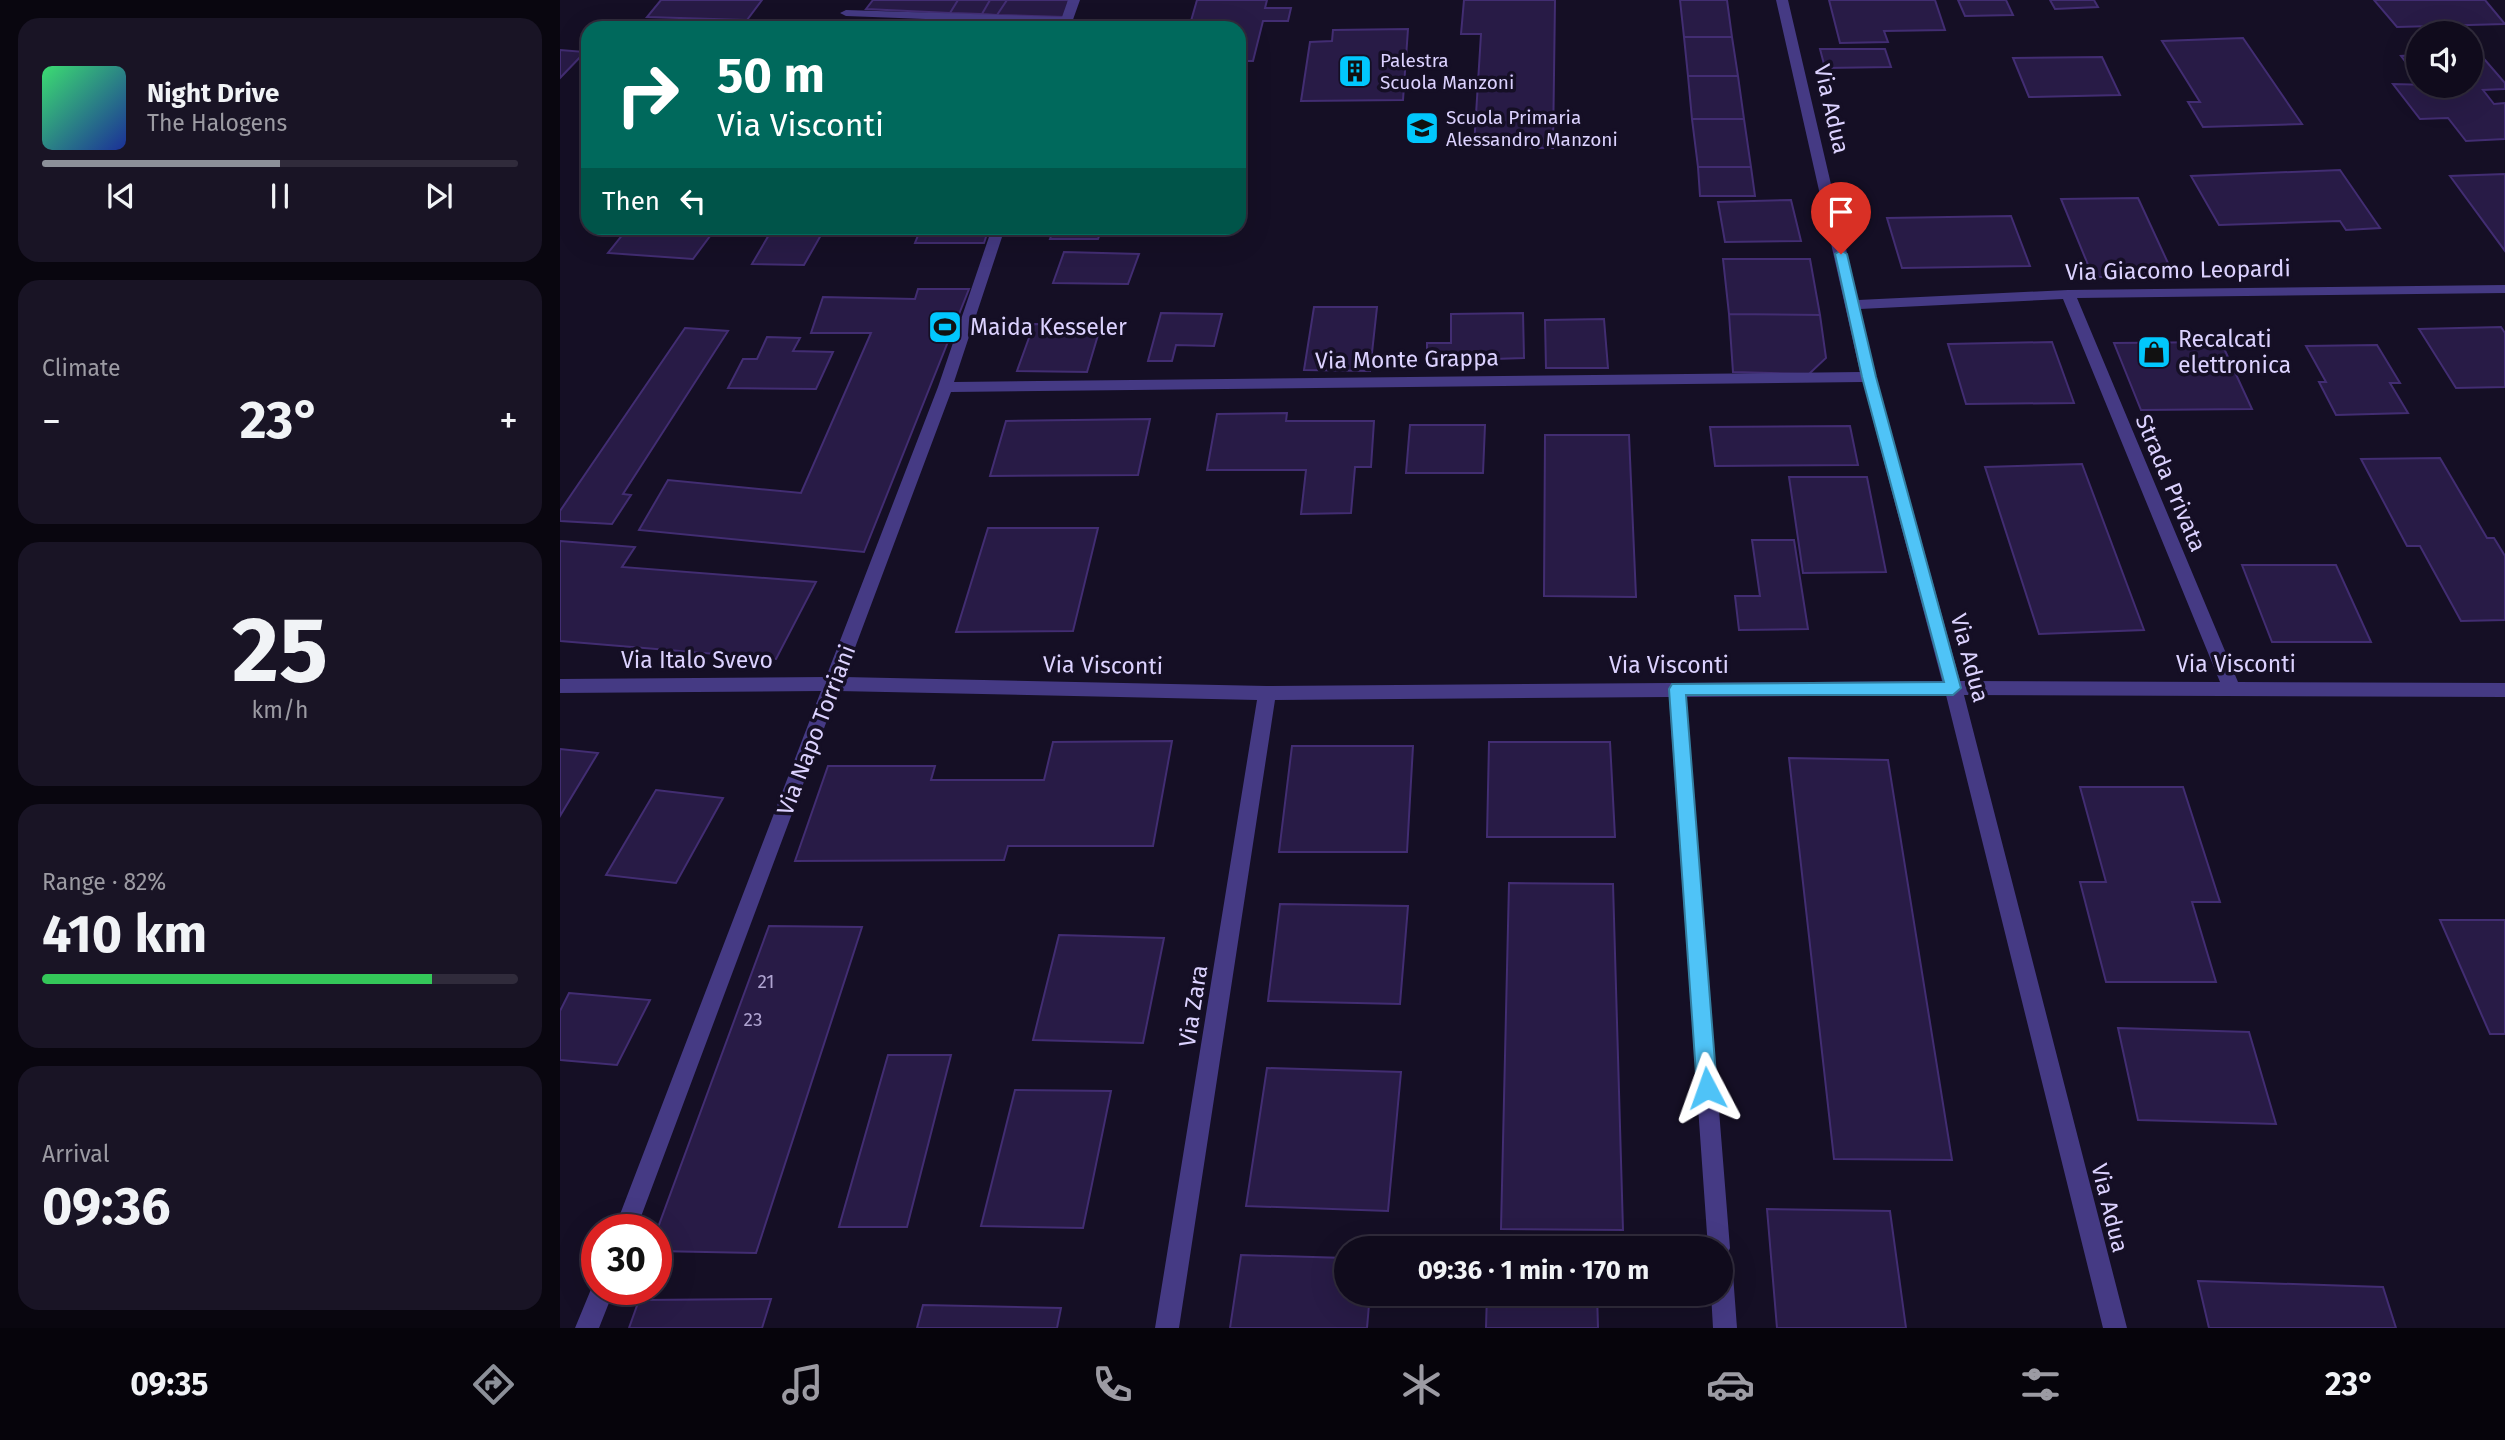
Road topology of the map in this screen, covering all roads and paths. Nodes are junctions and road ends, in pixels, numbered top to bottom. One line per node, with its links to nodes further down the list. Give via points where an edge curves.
1 (1074, 0): 5 (street)
2 (1782, 0): 9 (street, Via Adua)
3 (846, 13): 4 (street)
4 (992, 21)
5 (1066, 21)
6 (996, 235): 11 (street, Via Napo Torriani)
7 (2505, 289): 8 (street, Via Giacomo Leopardi)
8 (2068, 294): 9 (street, Via Giacomo Leopardi); 16 (street, Strada Privata)
9 (1853, 305): 10 (street, Via Adua)
10 (1869, 377): 11 (street, Via Monte Grappa); 14 (street, Via Adua)
11 (945, 387): 12 (street, Via Napo Torriani)
12 (834, 684): 13 (street, Via Italo Svevo); 18 (street, Via Visconti); 19 (street, Via Napo Torriani)
13 (560, 686)
14 (1953, 688): 15 (street, Via Visconti); 16 (street, Via Visconti); 26 (street, Via Adua)
15 (1677, 689): 18 (street, Via Visconti); 20 (street)
16 (2232, 689): 17 (street, Via Visconti)
17 (2505, 690)
18 (1267, 693): 24 (street, Via Zara)
19 (631, 1214)
20 (1718, 1236)
21 (596, 1305): 23 (street)
22 (1723, 1306): 25 (street)
23 (587, 1328)
24 (1167, 1328)
25 (1725, 1328)
26 (2115, 1328)

